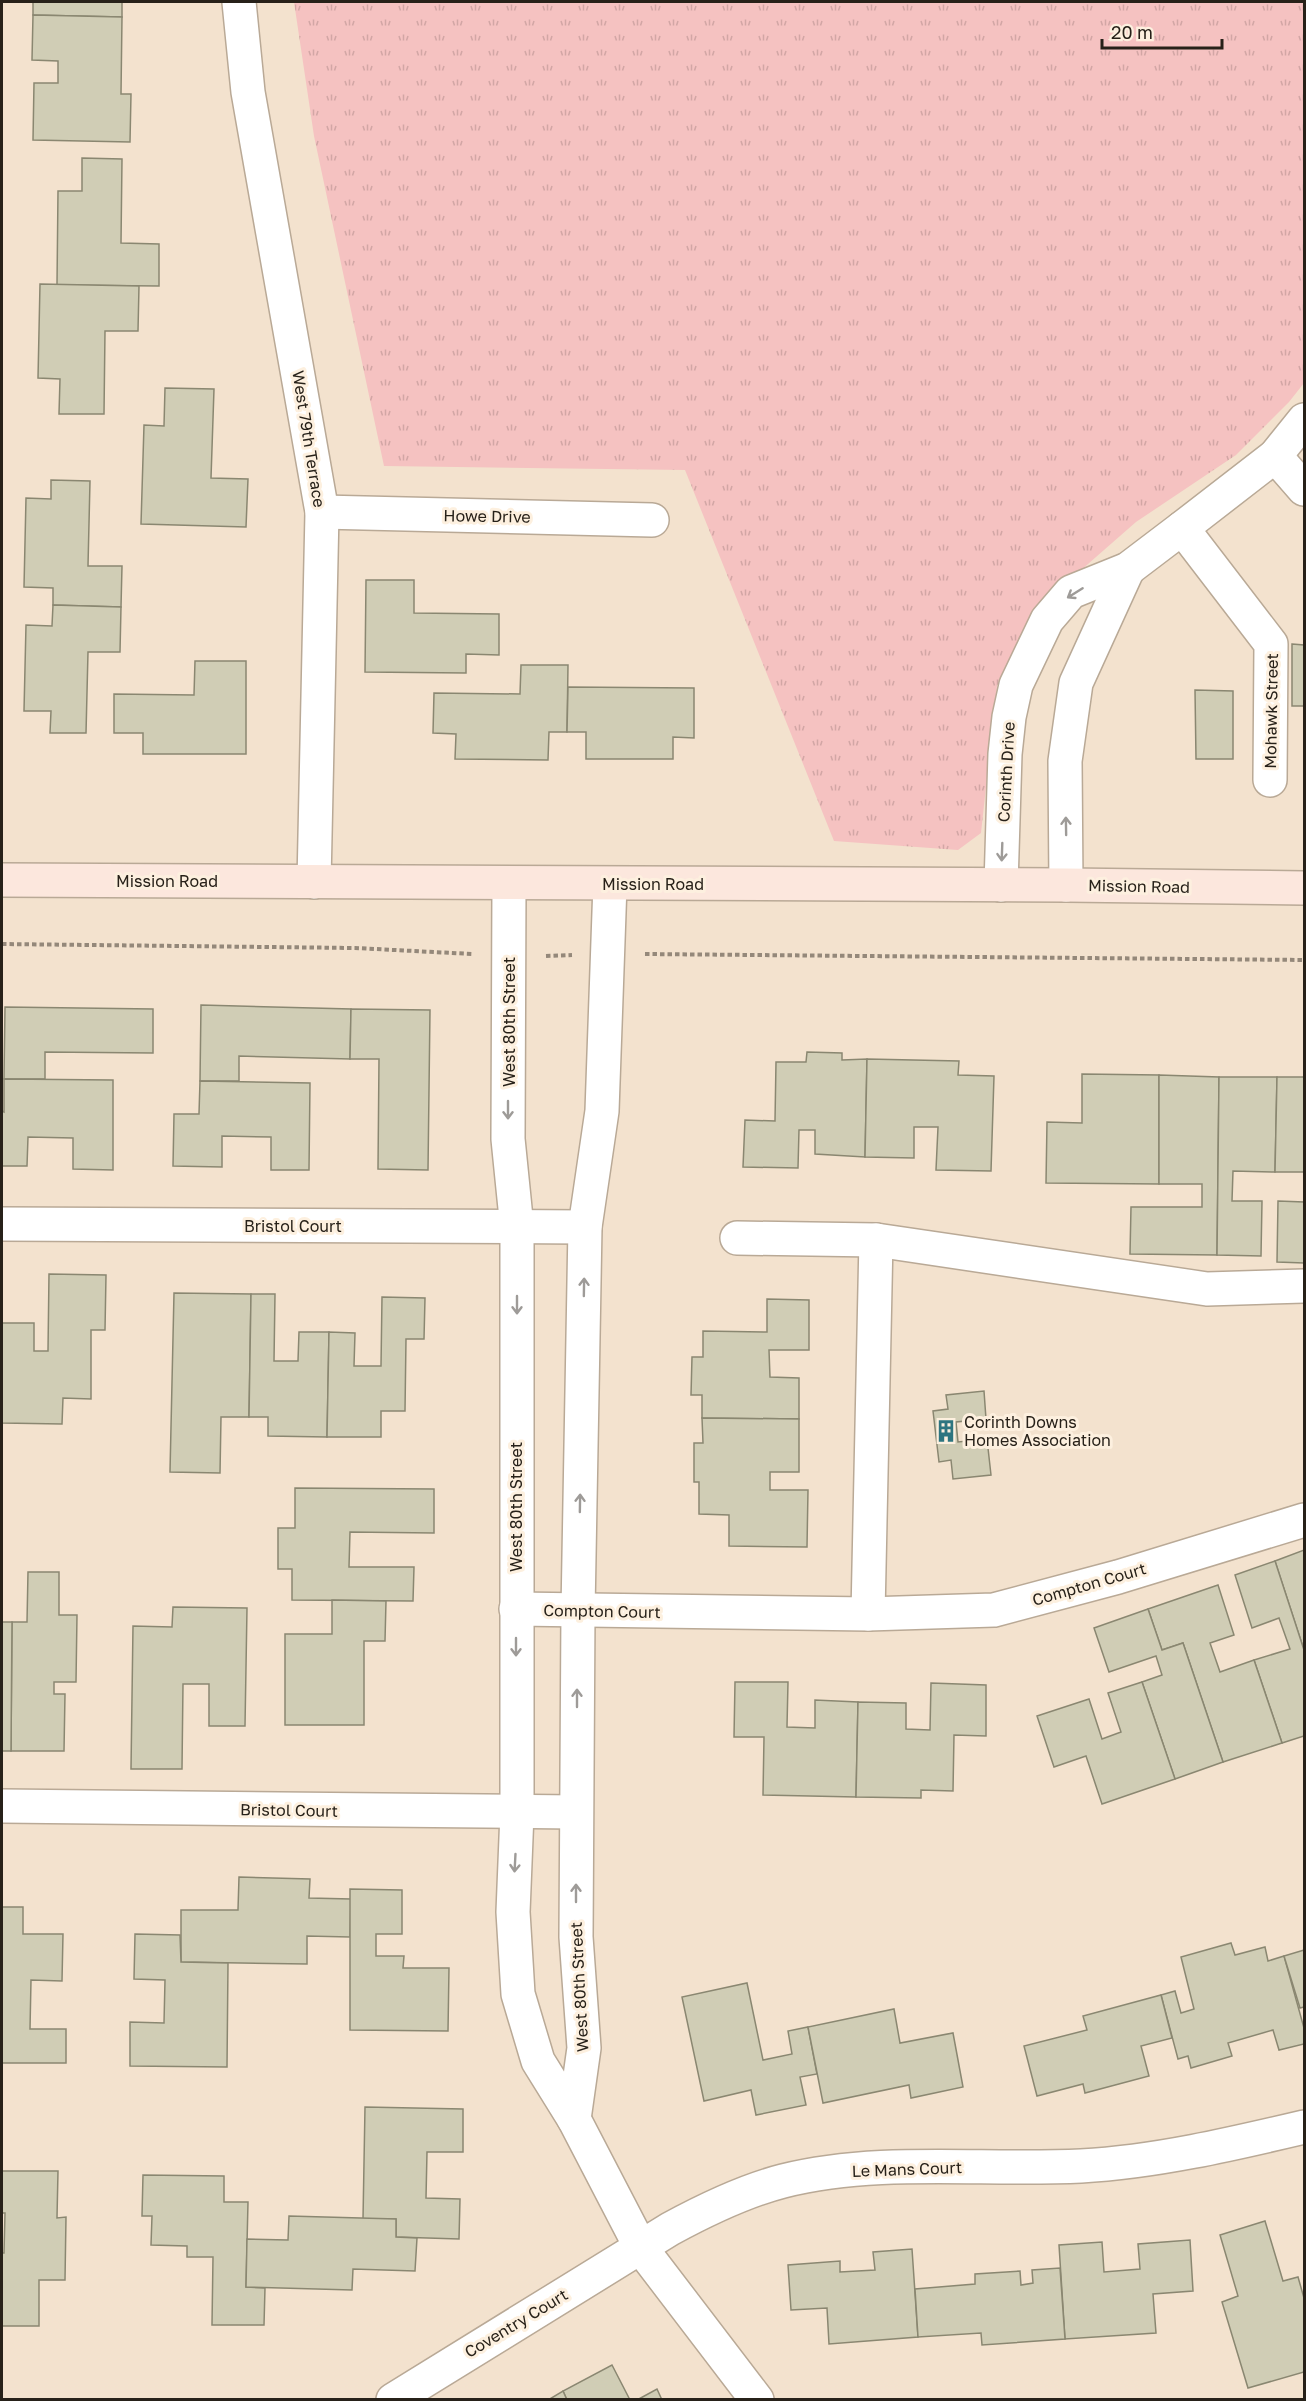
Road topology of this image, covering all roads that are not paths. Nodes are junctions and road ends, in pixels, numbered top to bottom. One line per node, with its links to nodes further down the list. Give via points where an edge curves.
1 (239, 2): 5 (street, West 79th Terrace, via 248,92)
2 (1305, 420): 3 (street, Corinth Drive)
3 (1275, 456): 4 (street); 7 (street, Corinth Drive)
4 (1305, 489)
5 (322, 512): 6 (street, Howe Drive); 11 (street, West 79th Terrace)
6 (652, 520)
7 (1182, 528): 8 (street, Corinth Drive); 9 (street, Mohawk Street, via 1271,644)
8 (1128, 569): 14 (street, Corinth Drive, one-way to 14, via 1071,592 1047,620 1016,685 1005,754); 15 (street, Corinth Drive, one-way to 8, via 1065,761 1076,683)
9 (1270, 780)
10 (2, 880): 11 (main road, Mission Road)
11 (314, 882): 12 (main road, Mission Road)
12 (509, 884): 13 (main road, Mission Road); 19 (street, West 80th Street, one-way to 19, via 508,1138)
13 (610, 884): 14 (main road, Mission Road); 18 (street, West 80th Street, via 602,1111)
14 (1001, 885): 15 (main road, Mission Road)
15 (1066, 885): 16 (main road, Mission Road)
16 (1305, 888)
17 (2, 1224): 19 (street, Bristol Court)
18 (585, 1227): 19 (street, Bristol Court); 25 (street, West 80th Street, one-way to 18)
19 (517, 1228): 24 (street, West 80th Street, one-way to 24)
20 (737, 1238): 21 (street)
21 (876, 1240): 22 (street, via 1207,1289); 26 (street)
22 (1305, 1286)
23 (1305, 1520): 26 (street, Compton Court, via 994,1610)
24 (516, 1609): 25 (street, Compton Court); 29 (street, West 80th Street, one-way to 29)
25 (578, 1611): 26 (street, Compton Court); 28 (street, West 80th Street, one-way to 25)
26 (868, 1614)
27 (2, 1806): 29 (street, Bristol Court)
28 (576, 1812): 29 (street, Bristol Court); 30 (street, West 80th Street, one-way to 28, via 584,2048 576,1937)
29 (517, 1813): 30 (street, West 80th Street, one-way to 30, via 513,1912 518,1994 538,2061)
30 (574, 2119): 32 (street, West 80th Street)
31 (1304, 2128): 32 (street, Le Mans Court, via 1198,2151 1083,2166 865,2168 782,2181 707,2209)
32 (641, 2248): 33 (street, Coventry Court); 34 (street)
33 (393, 2400)
34 (757, 2400)

